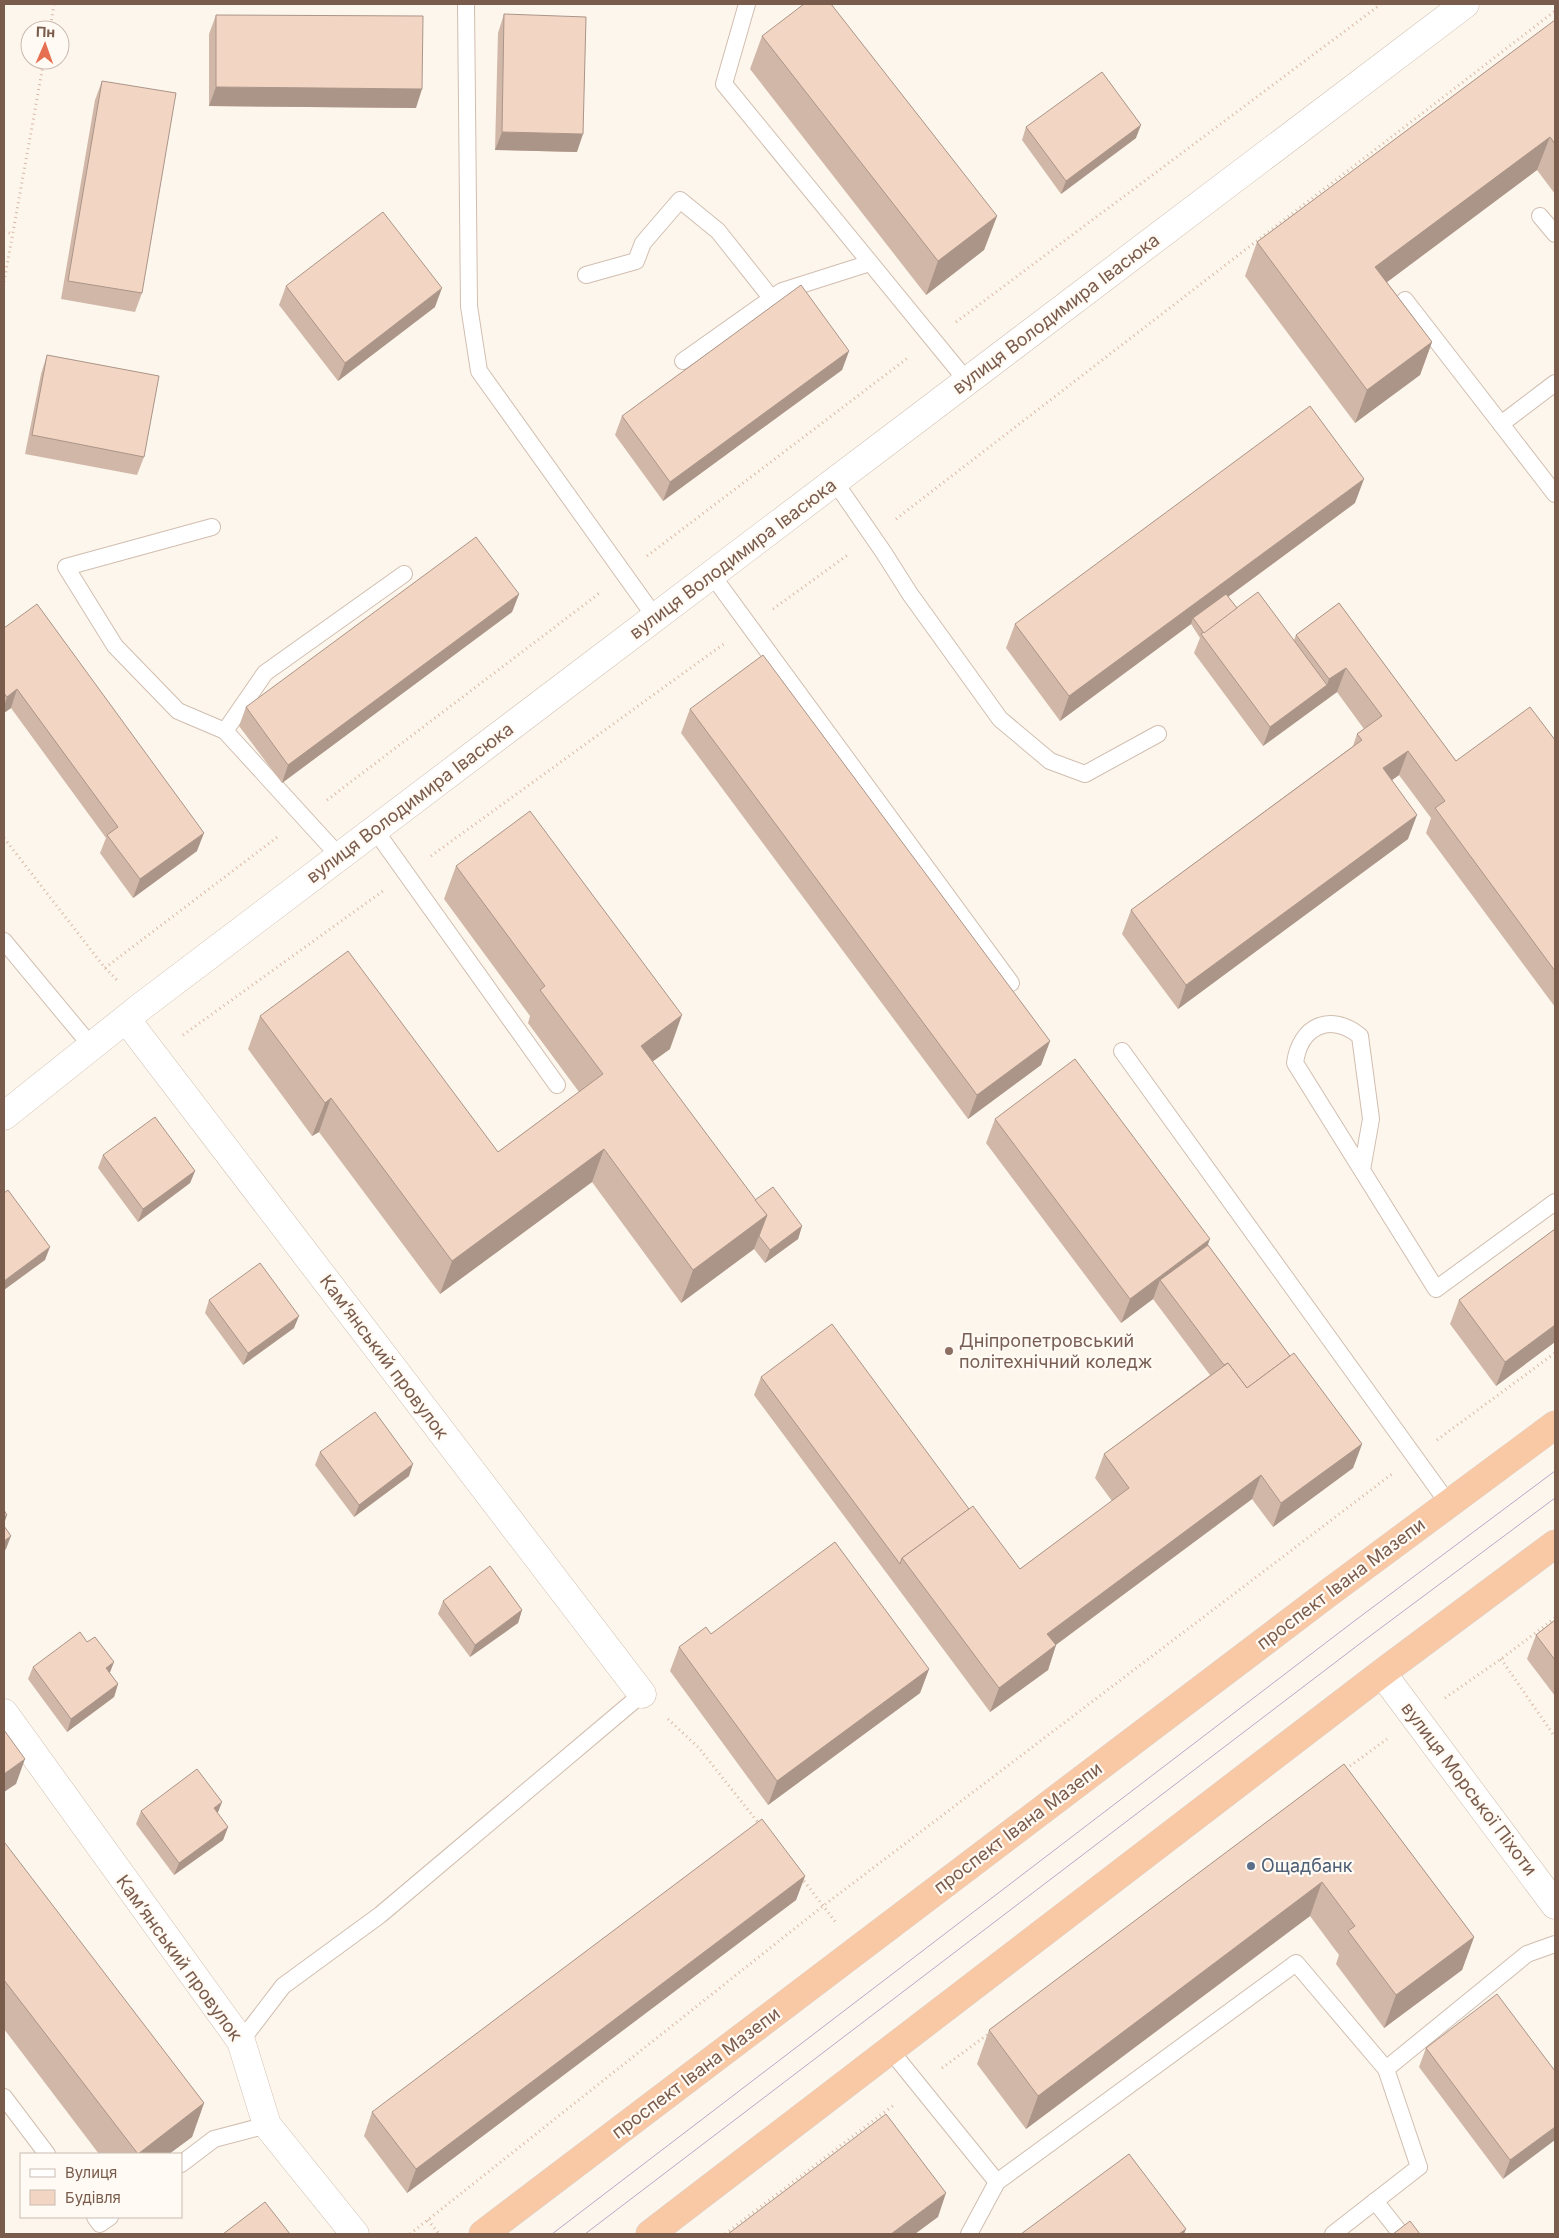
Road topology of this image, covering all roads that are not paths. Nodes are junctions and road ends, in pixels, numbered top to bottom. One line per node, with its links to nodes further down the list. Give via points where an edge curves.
1 (466, 4): 19 (lane, via 469,306 479,372)
2 (747, 4): 6 (lane, via 724,84)
3 (1465, 4): 11 (street, вулиця Володимира Івасюка)
4 (1540, 216): 5 (lane)
5 (1555, 234)
6 (870, 263): 8 (lane, via 782,291); 11 (lane)
7 (586, 275): 8 (lane, via 636,261 643,242 680,200 718,231)
8 (772, 299): 10 (lane)
9 (1405, 300): 13 (lane)
10 (682, 360)
11 (967, 381): 14 (street, вулиця Володимира Івасюка)
12 (1555, 383): 13 (lane)
13 (1501, 424): 15 (lane)
14 (835, 482): 18 (street, вулиця Володимира Івасюка); 21 (lane, via 1000,719 1050,761 1085,774)
15 (1555, 494)
16 (212, 527): 20 (lane, via 66,567 115,646 178,711)
17 (404, 574): 20 (lane, via 265,673)
18 (712, 574): 19 (street, вулиця Володимира Івасюка); 25 (lane)
19 (655, 618): 22 (street, вулиця Володимира Івасюка)
20 (226, 731): 23 (lane)
21 (1158, 734)
22 (375, 830): 23 (street, вулиця Володимира Івасюка); 29 (lane)
23 (340, 857): 26 (street, вулиця Володимира Івасюка)
24 (4, 941): 27 (lane)
25 (1011, 983)
26 (126, 1019): 27 (street, вулиця Володимира Івасюка); 37 (street, Камʼянський провулок)
27 (92, 1047): 30 (street, вулиця Володимира Івасюка)
28 (1122, 1051): 34 (lane)
29 (558, 1085)
30 (4, 1116)
31 (1362, 1170): 31 (lane, via 1295,1062 1296,1049 1303,1037 1313,1028 1326,1024 1350,1028 1360,1036 1371,1119); 32 (lane, via 1436,1289)
32 (1555, 1202)
33 (1555, 1425): 34 (highway, проспект Івана Мазепи)
34 (1448, 1503): 51 (highway, проспект Івана Мазепи)
35 (1555, 1544): 36 (highway)
36 (1382, 1673): 39 (street, вулиця Морської Піхоти); 42 (highway)
37 (642, 1694): 41 (lane, via 380,1915 283,1986)
38 (4, 1713): 41 (street, Камʼянський провулок)
39 (1555, 1905)
40 (1555, 1944): 43 (lane, via 1527,1954)
41 (241, 2041): 45 (street, Камʼянський провулок)
42 (891, 2051): 48 (lane); 52 (highway)
43 (1386, 2069): 48 (lane, via 1296,1963); 49 (lane, via 1419,2168)
44 (4, 2097): 46 (lane)
45 (267, 2125): 47 (lane, via 214,2140); 50 (street, Камʼянський провулок)
46 (46, 2153)
47 (182, 2163)
48 (997, 2182): 53 (lane)
49 (1375, 2202): 54 (lane); 55 (lane)
50 (355, 2234)
51 (483, 2234)
52 (650, 2234)
53 (970, 2234)
54 (1332, 2234)
55 (1401, 2234)

